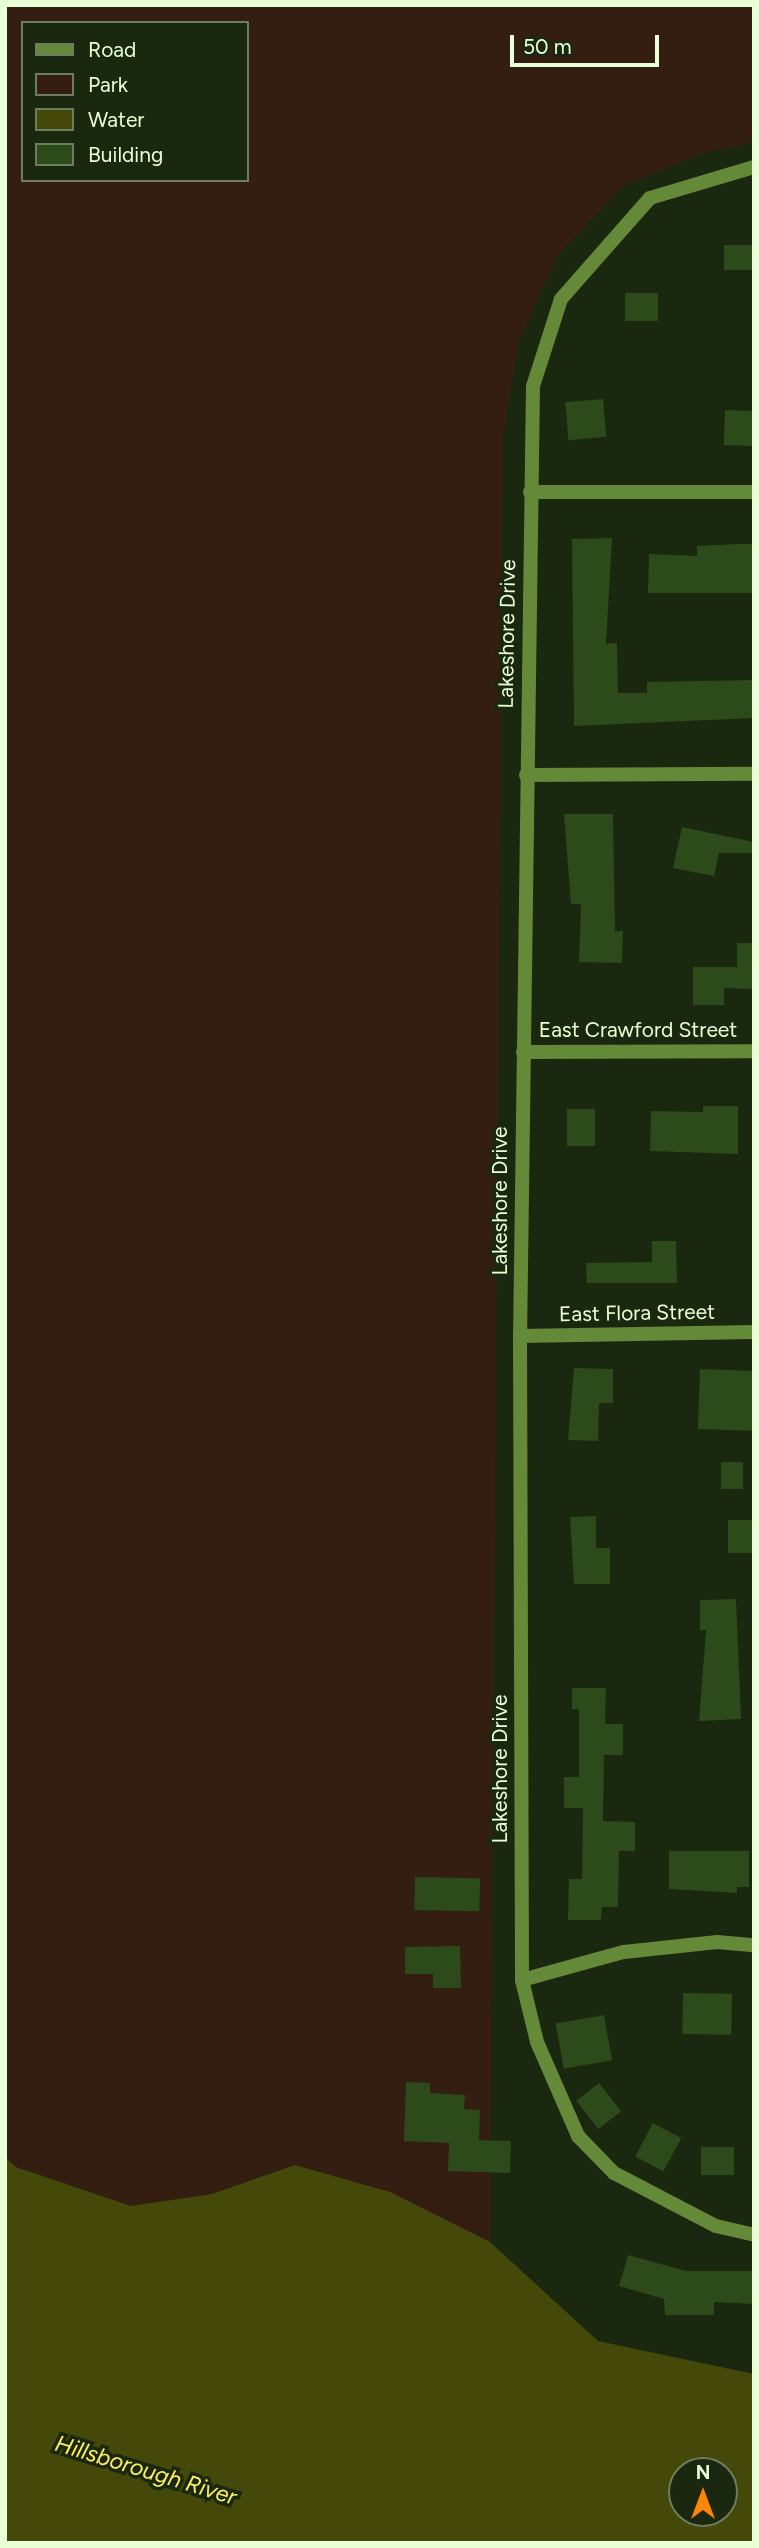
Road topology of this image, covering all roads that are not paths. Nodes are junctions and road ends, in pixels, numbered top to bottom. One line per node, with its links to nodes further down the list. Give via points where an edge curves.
1 (754, 167): 2 (street, Lakeshore Drive, via 650,198 561,299 533,386)
2 (530, 492): 3 (street); 5 (street, Lakeshore Drive)
3 (754, 492)
4 (754, 774): 5 (street)
5 (526, 775): 7 (street, Lakeshore Drive)
6 (754, 1051): 7 (street, East Crawford Street)
7 (523, 1052): 9 (street, Lakeshore Drive)
8 (754, 1332): 9 (street, East Flora Street)
9 (520, 1336): 11 (street, Lakeshore Drive)
10 (754, 1945): 11 (street, via 717,1942 624,1952)
11 (522, 1980): 12 (street, Lakeshore Drive, via 537,2042 578,2136 614,2173 716,2226)
12 (754, 2235)

